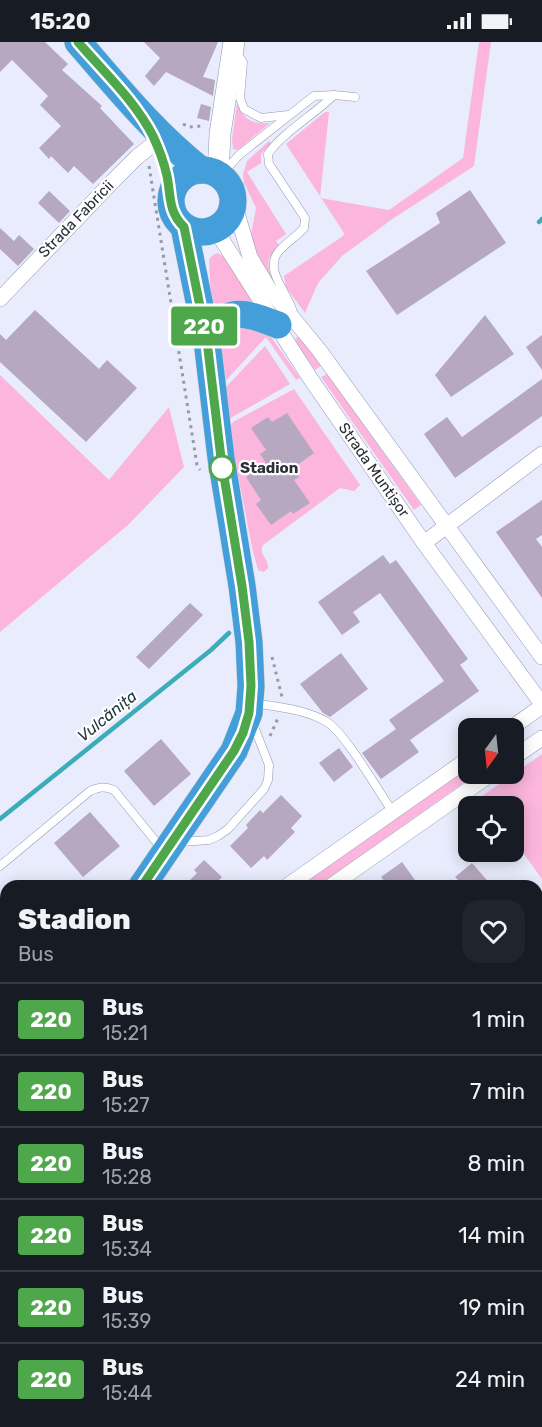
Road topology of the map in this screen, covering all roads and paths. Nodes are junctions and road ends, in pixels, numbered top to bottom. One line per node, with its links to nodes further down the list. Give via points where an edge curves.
1 (78, 42): 5 (highway)
2 (234, 45): 6 (lane, via 243,62 240,98 244,109 261,118); 8 (main road)
3 (334, 94): 4 (lane); 6 (lane, via 314,96); 14 (lane, via 268,154 269,164 305,218 304,228 279,251 273,270 293,306)
4 (355, 97)
5 (140, 112): 9 (highway); 10 (highway, via 180,153)
6 (290, 115): 10 (lane)
7 (177, 123): 8 (path, via 189,127)
8 (221, 126): 10 (main road)
9 (151, 146): 11 (highway, via 164,167); 13 (street, Strada Fabricii); 17 (path, via 197,465)
10 (216, 177): 11 (highway, via 191,172 175,185); 12 (highway, via 231,211 228,218); 14 (street, Strada Muntișor, via 250,257)
11 (171, 195): 12 (highway, via 173,213)
12 (203, 229): 14 (street, Strada Muntișor); 15 (highway, via 200,301)
13 (0, 299)
14 (286, 324): 15 (highway, via 237,313 228,315 212,329); 18 (street, Strada Muntișor, via 320,350); 19 (street, Strada Muntișor, via 310,378)
15 (207, 341): 22 (highway, via 249,642)
16 (542, 454): 18 (street)
17 (201, 471)
18 (446, 526): 19 (street); 20 (street, Strada Muntișor)
19 (424, 543): 21 (street, Strada Muntișor)
20 (542, 657)
21 (542, 705): 23 (street, Strada Muntișor)
22 (250, 707): 28 (lane, via 308,714 327,722 344,738); 30 (highway, via 234,751); 30 (lane, via 269,765 264,789 228,829)
23 (524, 718)
24 (542, 738): 25 (street)
25 (524, 750)
26 (458, 766): 28 (street)
27 (476, 784): 32 (street)
28 (393, 812): 31 (street)
29 (0, 866): 30 (lane, via 90,791 107,787 114,790)
30 (158, 868)
31 (296, 880)
32 (340, 880)

